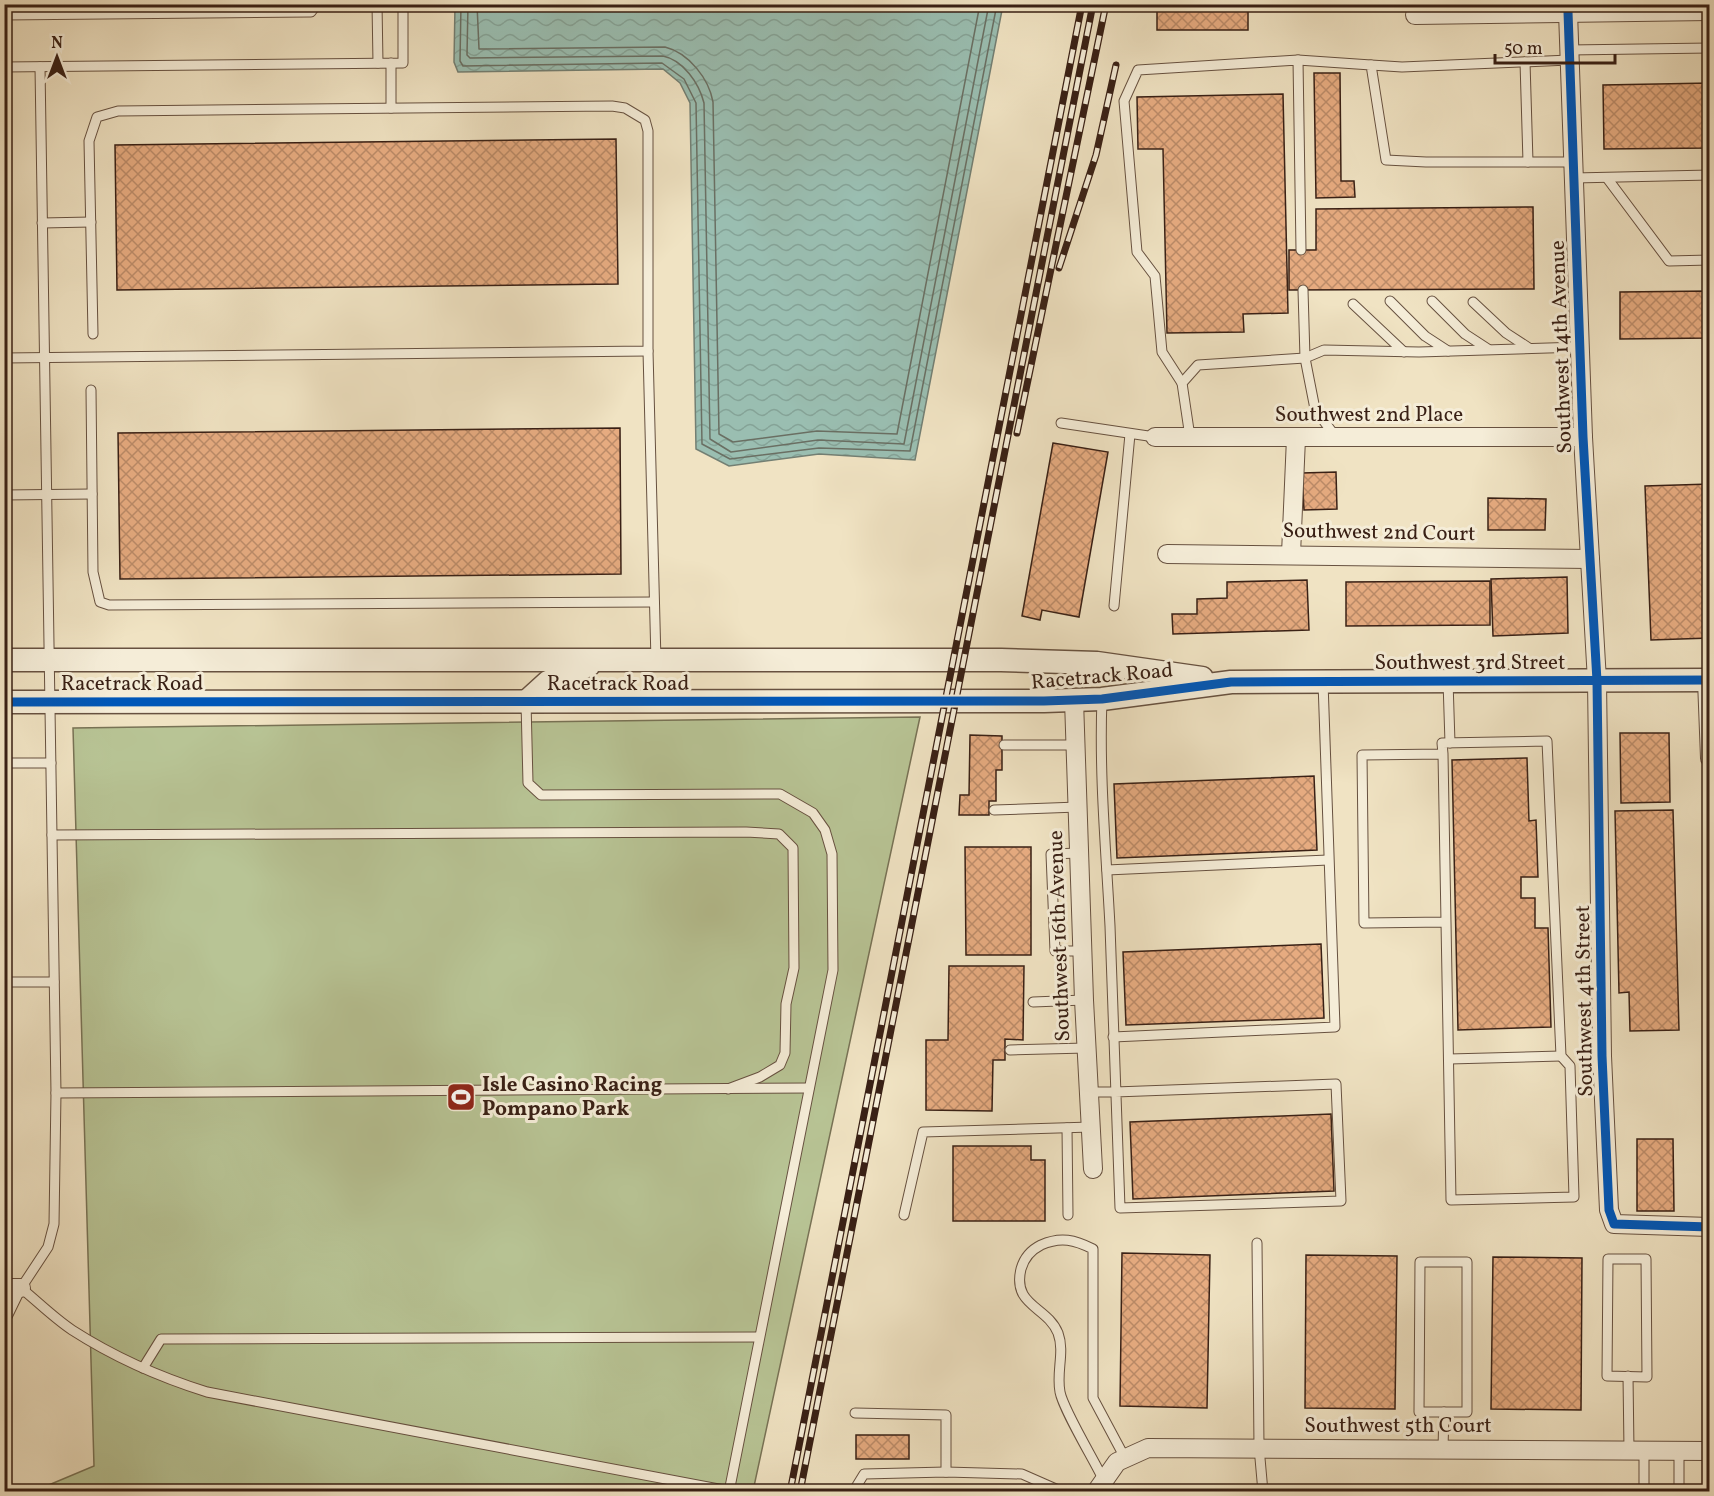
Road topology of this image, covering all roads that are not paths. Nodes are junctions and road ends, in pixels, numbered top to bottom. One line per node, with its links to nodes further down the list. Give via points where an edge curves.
1 (317, 4): 7 (lane, via 311,12)
2 (377, 4): 13 (lane)
3 (403, 4): 14 (lane, via 403,63)
4 (1567, 8): 5 (street); 8 (street); 10 (street, Southwest 14th Avenue)
5 (1615, 8): 6 (street)
6 (1710, 11)
7 (4, 15)
8 (1415, 15)
9 (1710, 48): 10 (lane)
10 (1569, 55): 12 (lane); 20 (street, Southwest 14th Avenue)
11 (1298, 60): 15 (lane); 25 (lane); 42 (lane, via 1138,70 1124,101 1137,252 1155,276 1162,352)
12 (1525, 62): 15 (lane); 19 (lane)
13 (378, 63): 14 (lane); 17 (lane)
14 (391, 63): 18 (lane)
15 (1371, 65): 19 (lane, via 1386,160)
16 (4, 67): 17 (lane)
17 (40, 67): 24 (lane)
18 (391, 108): 23 (lane, via 118,111 97,117 89,141); 36 (lane, via 612,106 626,108 645,120)
19 (1528, 162): 20 (lane)
20 (1573, 170): 22 (lane); 33 (street, Southwest 14th Avenue)
21 (1710, 175): 22 (lane)
22 (1607, 178): 26 (lane, via 1669,261)
23 (91, 222): 24 (lane); 32 (lane)
24 (42, 223): 40 (lane)
25 (1301, 250)
26 (1710, 260)
27 (1303, 290): 41 (lane)
28 (1390, 301): 37 (lane, via 1425,336)
29 (1432, 301): 35 (lane, via 1465,334)
30 (1473, 302): 34 (lane, via 1506,333)
31 (1353, 304): 38 (lane)
32 (93, 334)
33 (1580, 346): 34 (lane); 48 (street, Southwest 14th Avenue)
34 (1529, 348): 35 (lane)
35 (1488, 350): 37 (lane)
36 (648, 351): 40 (lane); 57 (lane)
37 (1448, 351): 38 (lane)
38 (1404, 352): 41 (lane, via 1324,350)
39 (4, 358): 40 (lane)
40 (44, 358): 51 (lane)
41 (1305, 358): 42 (lane, via 1198,365); 50 (lane, via 1315,409)
42 (1182, 383): 47 (lane)
43 (91, 390): 52 (lane)
44 (1061, 423): 45 (lane)
45 (1130, 434): 46 (lane); 58 (lane)
46 (1155, 437): 47 (street, Southwest 2nd Place)
47 (1190, 437): 49 (street, Southwest 2nd Place)
48 (1583, 437): 50 (street, Southwest 2nd Place); 56 (street, Southwest 14th Avenue)
49 (1296, 438): 50 (street, Southwest 2nd Place); 55 (street)
50 (1336, 438)
51 (45, 494): 52 (lane); 53 (lane); 60 (lane)
52 (92, 494): 57 (lane, via 93,572 100,602 109,605)
53 (4, 495)
54 (1167, 554): 55 (street, Southwest 2nd Court)
55 (1291, 554): 56 (street, Southwest 2nd Court)
56 (1590, 559): 65 (street, Southwest 14th Avenue)
57 (654, 602): 62 (lane)
58 (1114, 606)
59 (4, 660): 60 (street, Racetrack Road)
60 (49, 660): 61 (street, Racetrack Road); 71 (lane)
61 (599, 661): 62 (street, Racetrack Road); 72 (street, via 548,682)
62 (656, 661): 66 (street, Racetrack Road, via 1066,661)
63 (1708, 680): 65 (street, Southwest 3rd Street); 77 (street)
64 (1448, 681): 65 (street, Southwest 3rd Street); 67 (street, Southwest 3rd Street); 73 (lane)
65 (1597, 681): 107 (street, Southwest 4th Street, via 1602,1056 1609,1210 1614,1224)
66 (1231, 682): 67 (street, Southwest 3rd Street); 68 (street, Racetrack Road)
67 (1323, 682): 84 (lane)
68 (1102, 699): 69 (street, Racetrack Road); 85 (lane, via 1100,739)
69 (1074, 700): 72 (street, Racetrack Road); 75 (street, Southwest 16th Avenue)
70 (4, 702): 71 (street, Racetrack Road)
71 (50, 702): 72 (street, Racetrack Road); 79 (lane)
72 (526, 702): 97 (lane, via 528,783 541,795 780,794 813,813 825,830 832,854 833,970)
73 (1450, 743): 76 (lane, via 1442,743); 95 (lane, via 1547,741)
74 (1004, 745): 75 (lane)
75 (1074, 745): 80 (street, Southwest 16th Avenue)
76 (1443, 754): 86 (lane); 86 (lane, via 1362,755 1364,923)
77 (1710, 758)
78 (4, 763): 79 (lane)
79 (51, 764): 82 (lane)
80 (1078, 807): 81 (lane); 83 (street, Southwest 16th Avenue)
81 (994, 810)
82 (52, 835): 89 (lane); 98 (lane, via 779,834 793,848 794,968 786,1004 785,1053 780,1065)
83 (1079, 853): 87 (street, Southwest 16th Avenue); 87 (lane, via 1051,854 1054,951)
84 (1328, 860): 85 (lane); 92 (lane, via 1335,1027)
85 (1107, 870): 92 (lane)
86 (1446, 922): 96 (lane)
87 (1083, 951): 90 (street, Southwest 16th Avenue)
88 (4, 982): 89 (lane)
89 (54, 982): 101 (lane)
90 (1084, 1000): 91 (lane); 93 (street, Southwest 16th Avenue)
91 (1033, 1002)
92 (1113, 1037): 100 (lane)
93 (1086, 1048): 94 (lane); 99 (street, Southwest 16th Avenue)
94 (1010, 1050)
95 (1561, 1056): 96 (lane); 96 (lane, via 1570,1066 1574,1197 1451,1200)
96 (1449, 1059)
97 (808, 1088): 98 (lane); 111 (lane)
98 (728, 1089): 101 (lane)
99 (1089, 1092): 100 (lane); 102 (street, Southwest 16th Avenue)
100 (1115, 1092): 100 (lane, via 1336,1084 1341,1201 1120,1208)
101 (56, 1093): 109 (lane, via 54,1224 48,1247)
102 (1091, 1127): 103 (lane); 104 (street, Southwest 16th Avenue)
103 (1067, 1128): 105 (lane, via 922,1132); 106 (lane)
104 (1093, 1169)
105 (904, 1215)
106 (1068, 1215)
107 (1710, 1227)
108 (1257, 1244): 116 (lane)
109 (13, 1288): 110 (lane); 112 (lane, via 70,1329)
110 (4, 1323)
111 (759, 1337): 112 (lane, via 161,1340); 124 (lane)
112 (143, 1368): 124 (lane, via 207,1392)
113 (1628, 1376): 113 (lane, via 1607,1376 1608,1259 1646,1259 1647,1377); 118 (lane)
114 (1444, 1412): 114 (lane, via 1467,1412 1467,1262 1420,1262 1419,1412); 117 (lane)
115 (855, 1413): 122 (lane, via 946,1415)
116 (1259, 1447): 117 (street, Southwest 5th Court); 121 (street, Southwest 5th Court, via 1148,1448); 127 (lane)
117 (1443, 1448): 118 (street, Southwest 5th Court)
118 (1637, 1450): 119 (street, Southwest 5th Court); 128 (lane)
119 (1679, 1450): 120 (street, Southwest 5th Court); 129 (lane)
120 (1710, 1451)
121 (1125, 1458): 123 (street, Southwest 5th Court); 123 (lane, via 1093,1398 1093,1249 1075,1240 1052,1240 1033,1249 1023,1263 1021,1292 1057,1332 1062,1351 1060,1395)
122 (946, 1472): 125 (lane, via 864,1474); 126 (lane, via 1022,1474)
123 (1100, 1484)
124 (729, 1491)
125 (853, 1491)
126 (1063, 1491)
127 (1263, 1491)
128 (1642, 1491)
129 (1679, 1491)

